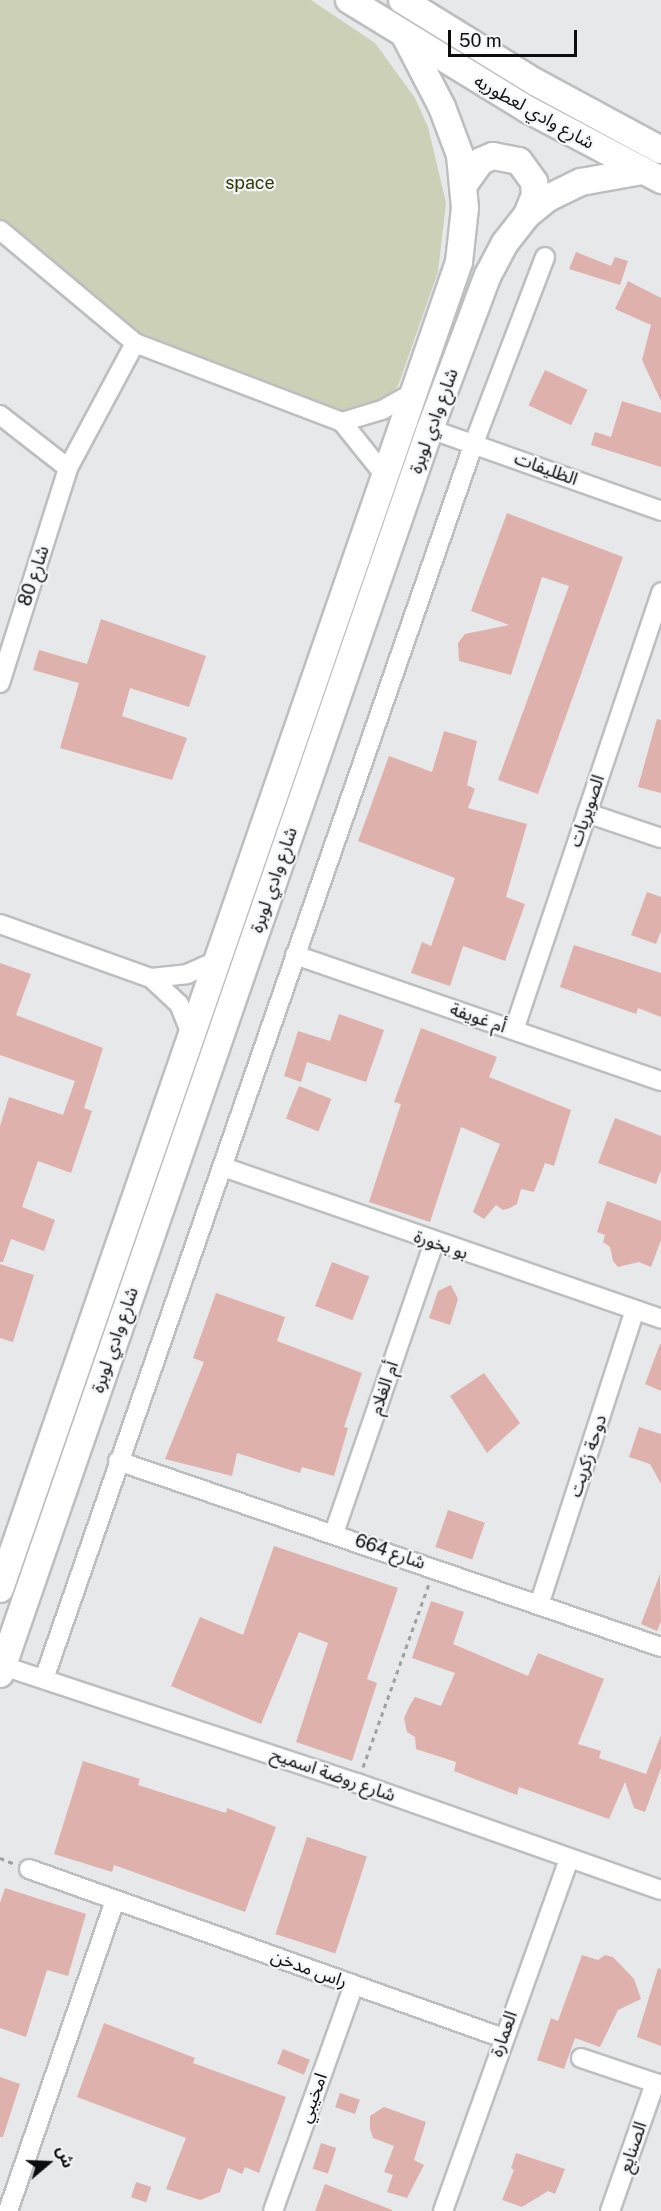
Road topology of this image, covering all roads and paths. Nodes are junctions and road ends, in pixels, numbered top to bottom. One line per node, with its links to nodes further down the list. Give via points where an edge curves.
1 (350, 0): 4 (street, شارع وادي لعطوريه)
2 (402, 0): 3 (street, شارع وادي لعطوريه)
3 (426, 10): 5 (street, شارع وادي لعطوريه)
4 (404, 34): 6 (street, شارع وادي لعطوريه, via 517,103); 7 (street, شارع وادي لوبرة, via 442,107 460,155)
5 (661, 150)
6 (651, 176): 8 (street, شارع وادي لوبرة, via 581,182 548,198)
7 (465, 183): 8 (street, via 481,161 493,156 519,161 534,182 535,195); 12 (street, شارع وادي لوبرة, via 459,262)
8 (527, 215): 15 (street, شارع وادي لوبرة, via 505,243 488,275)
9 (0, 230): 11 (street)
10 (545, 257): 16 (street)
11 (135, 343): 14 (street); 17 (street, شارع 80)
12 (415, 392): 14 (street, via 382,410); 18 (street, شارع وادي لوبرة)
13 (0, 415): 17 (street)
14 (342, 422): 18 (street)
15 (430, 429): 16 (street, الظليفات); 41 (street, شارع وادي لوبرة)
16 (474, 443): 19 (street, الظليفات); 25 (street)
17 (68, 468): 21 (street, شارع 80)
18 (386, 477): 26 (street, شارع وادي لوبرة)
19 (661, 511)
20 (661, 592): 22 (street, الصويريات)
21 (0, 683)
22 (587, 813): 23 (street); 28 (street, الصويريات)
23 (661, 838)
24 (0, 924): 27 (street)
25 (296, 956): 28 (street, أم غويفة); 31 (street)
26 (219, 960): 27 (street, via 187,974); 29 (street, شارع وادي لوبرة)
27 (151, 978): 29 (street, via 179,1004)
28 (514, 1030): 30 (street, أم غويفة)
29 (193, 1040): 38 (street, شارع وادي لوبرة)
30 (661, 1081)
31 (223, 1167): 32 (street, بو بخورة); 35 (street)
32 (434, 1242): 33 (street, بو بخورة); 36 (street, أم الغلام)
33 (635, 1310): 34 (street, بو بخورة); 39 (street, دوحة زكريت)
34 (661, 1319)
35 (118, 1461): 36 (street, شارع 664); 42 (street)
36 (334, 1533): 37 (street, شارع 664)
37 (436, 1568): 39 (street, شارع 664); 43 (path)
38 (0, 1589)
39 (540, 1602): 40 (street, شارع 664)
40 (661, 1647)
41 (1, 1670): 42 (street, شارع روضة اسميح)
42 (44, 1679): 43 (street, شارع روضة اسميح)
43 (357, 1783): 44 (street, شارع روضة اسميح)
44 (569, 1859): 46 (street, شارع روضة اسميح); 49 (street, العمارة)
45 (30, 1869): 47 (street, راس مدخن)
46 (661, 1890)
47 (115, 1900): 48 (street, راس مدخن); 52 (street)
48 (354, 1985): 49 (street, راس مدخن); 53 (street, امخيبي)
49 (502, 2038): 54 (street, العمارة)
50 (581, 2058): 51 (street, الصنايع)
51 (658, 2084): 55 (street, الصنايع)
52 (8, 2211)
53 (273, 2211)
54 (443, 2211)
55 (610, 2211)

